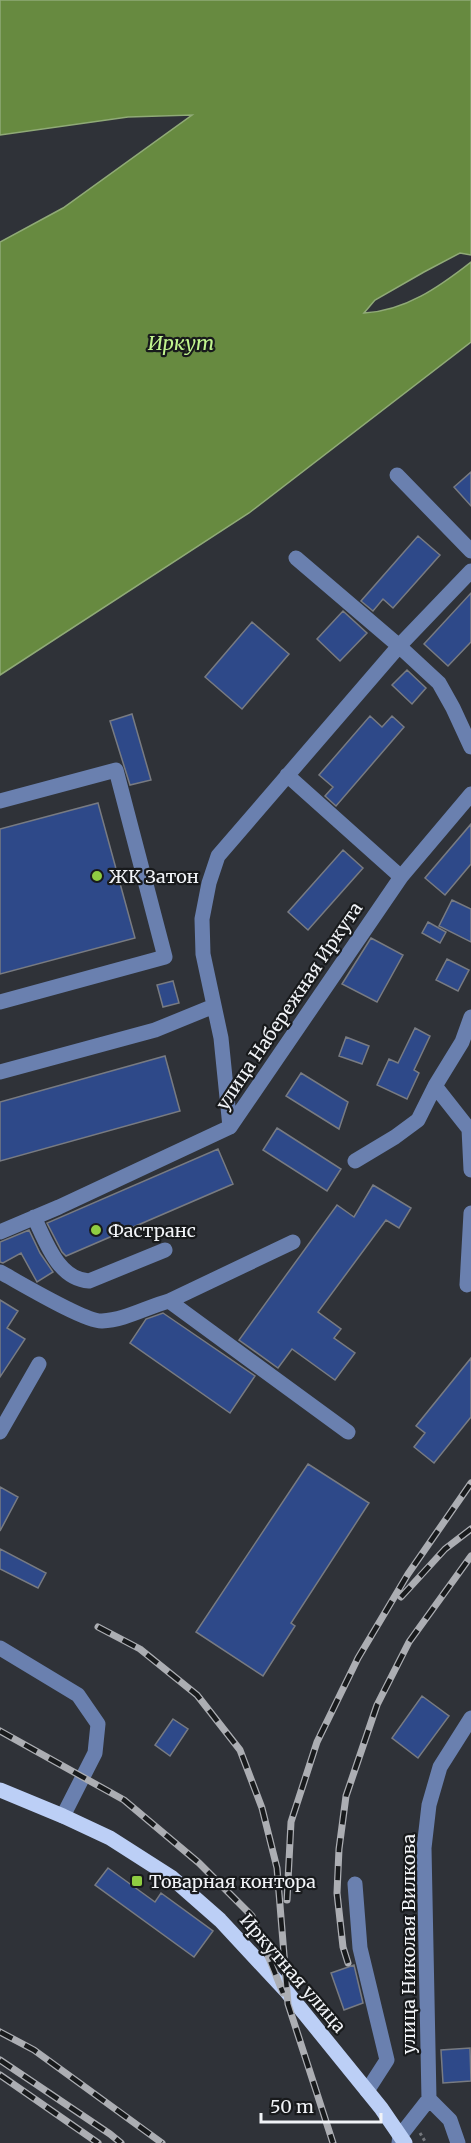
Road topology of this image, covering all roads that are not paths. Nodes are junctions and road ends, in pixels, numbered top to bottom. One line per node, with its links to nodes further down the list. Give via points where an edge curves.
1 (397, 475): 2 (street)
2 (471, 551)
3 (296, 558): 5 (street)
4 (471, 571): 5 (street)
5 (399, 646): 6 (street, via 439,683); 7 (street)
6 (471, 747)
7 (287, 775): 10 (street); 12 (street, via 218,856 209,883 202,942)
8 (471, 794): 10 (street, улица Набережная Иркута)
9 (0, 801): 11 (street, via 116,770 165,957)
10 (401, 877): 17 (street, улица Набережная Иркута)
11 (0, 1002)
12 (214, 1006): 15 (street, via 155,1030); 17 (street)
13 (471, 1017): 14 (street)
14 (466, 1045): 16 (street)
15 (0, 1072)
16 (435, 1086): 18 (street, via 418,1120); 19 (street, via 468,1129)
17 (230, 1127): 21 (street, улица Набережная Иркута)
18 (355, 1161)
19 (471, 1170)
20 (471, 1213): 26 (street)
21 (34, 1217): 22 (street, улица Набережная Иркута); 24 (street, via 63,1270 78,1281 89,1281)
22 (0, 1232)
23 (293, 1242): 27 (street)
24 (165, 1250)
25 (0, 1272): 27 (street, via 92,1320 110,1320)
26 (467, 1285)
27 (169, 1301): 30 (street)
28 (39, 1364): 29 (street)
29 (0, 1432)
30 (348, 1432)
31 (0, 1648): 34 (street, via 78,1695 98,1724 95,1753)
32 (471, 1718): 37 (street, улица Николая Вилкова, via 440,1767 429,1805 424,1848)
33 (0, 1790): 34 (main road, Иркутная улица)
34 (63, 1816): 36 (main road, Иркутная улица, via 110,1838 171,1877 220,1920 287,1992)
35 (355, 1884): 36 (street, via 360,1948 387,2060)
36 (367, 2091): 38 (main road, Иркутная улица)
37 (429, 2099): 38 (street); 39 (street, via 450,2120)
38 (401, 2141)
39 (458, 2143)

